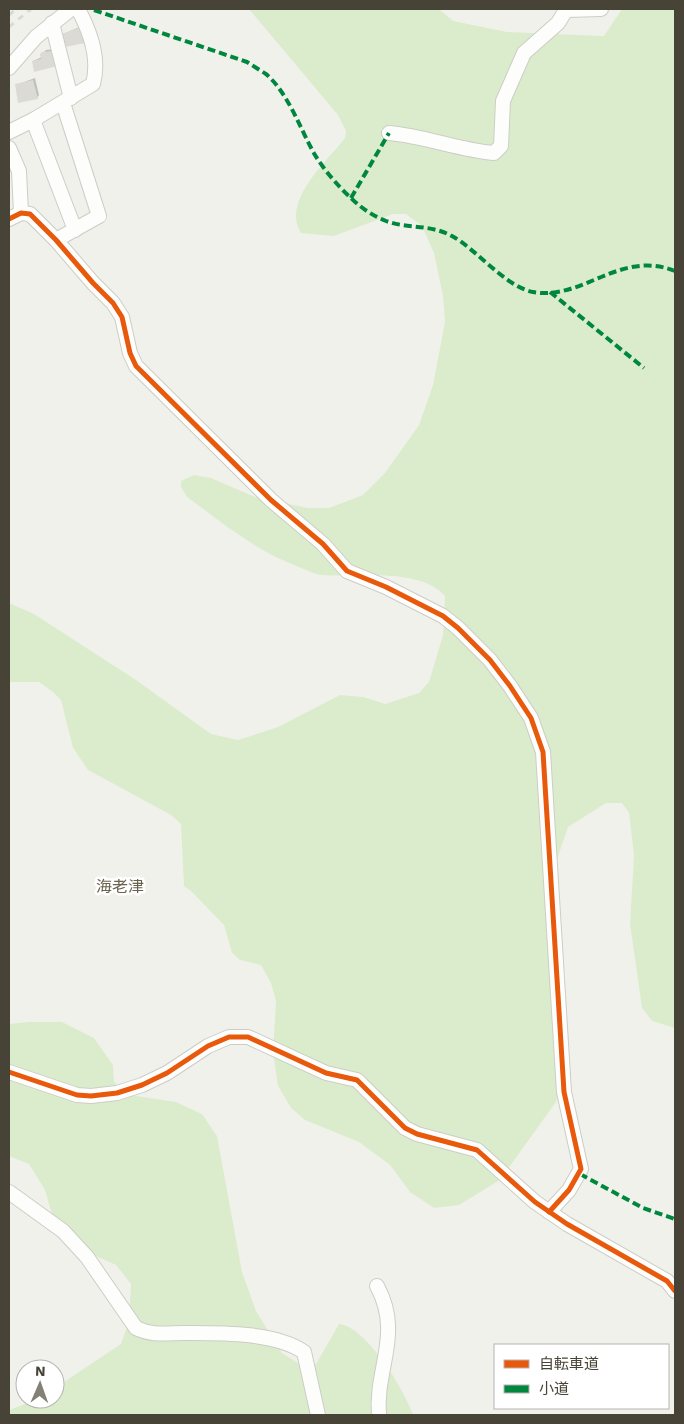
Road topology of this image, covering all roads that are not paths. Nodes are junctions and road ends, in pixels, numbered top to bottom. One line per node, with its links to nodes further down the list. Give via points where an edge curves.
1 (71, 9): 4 (street)
2 (78, 9): 6 (street, via 91,34 96,74 93,84)
3 (601, 9): 9 (street, via 566,10 558,23 524,53 503,101 501,146 494,153)
4 (52, 23): 5 (street); 6 (street)
5 (9, 68)
6 (67, 100): 7 (street); 12 (street, via 99,216)
7 (33, 120): 8 (street); 12 (street)
8 (9, 132)
9 (389, 133)
10 (9, 148): 11 (street, via 19,171)
11 (15, 216): 13 (street, via 30,214)
12 (75, 230): 13 (street)
13 (56, 240): 16 (street, via 113,303 122,317 136,366 168,400 323,544 347,571 443,616 458,628 490,660 531,718 543,752 564,1092 581,1170 569,1190)
14 (9, 1072): 16 (street, via 77,1095 117,1093 167,1073 208,1046 229,1037 248,1037 326,1073 357,1080 405,1128 477,1150)
15 (9, 1192): 19 (street, via 63,1231 87,1257 126,1316 141,1330 160,1334 243,1335 278,1340 304,1352)
16 (549, 1212): 18 (street, via 667,1281)
17 (377, 1286): 20 (street, via 385,1306 388,1339 379,1392)
18 (675, 1291)
19 (318, 1415)
20 (379, 1415)

